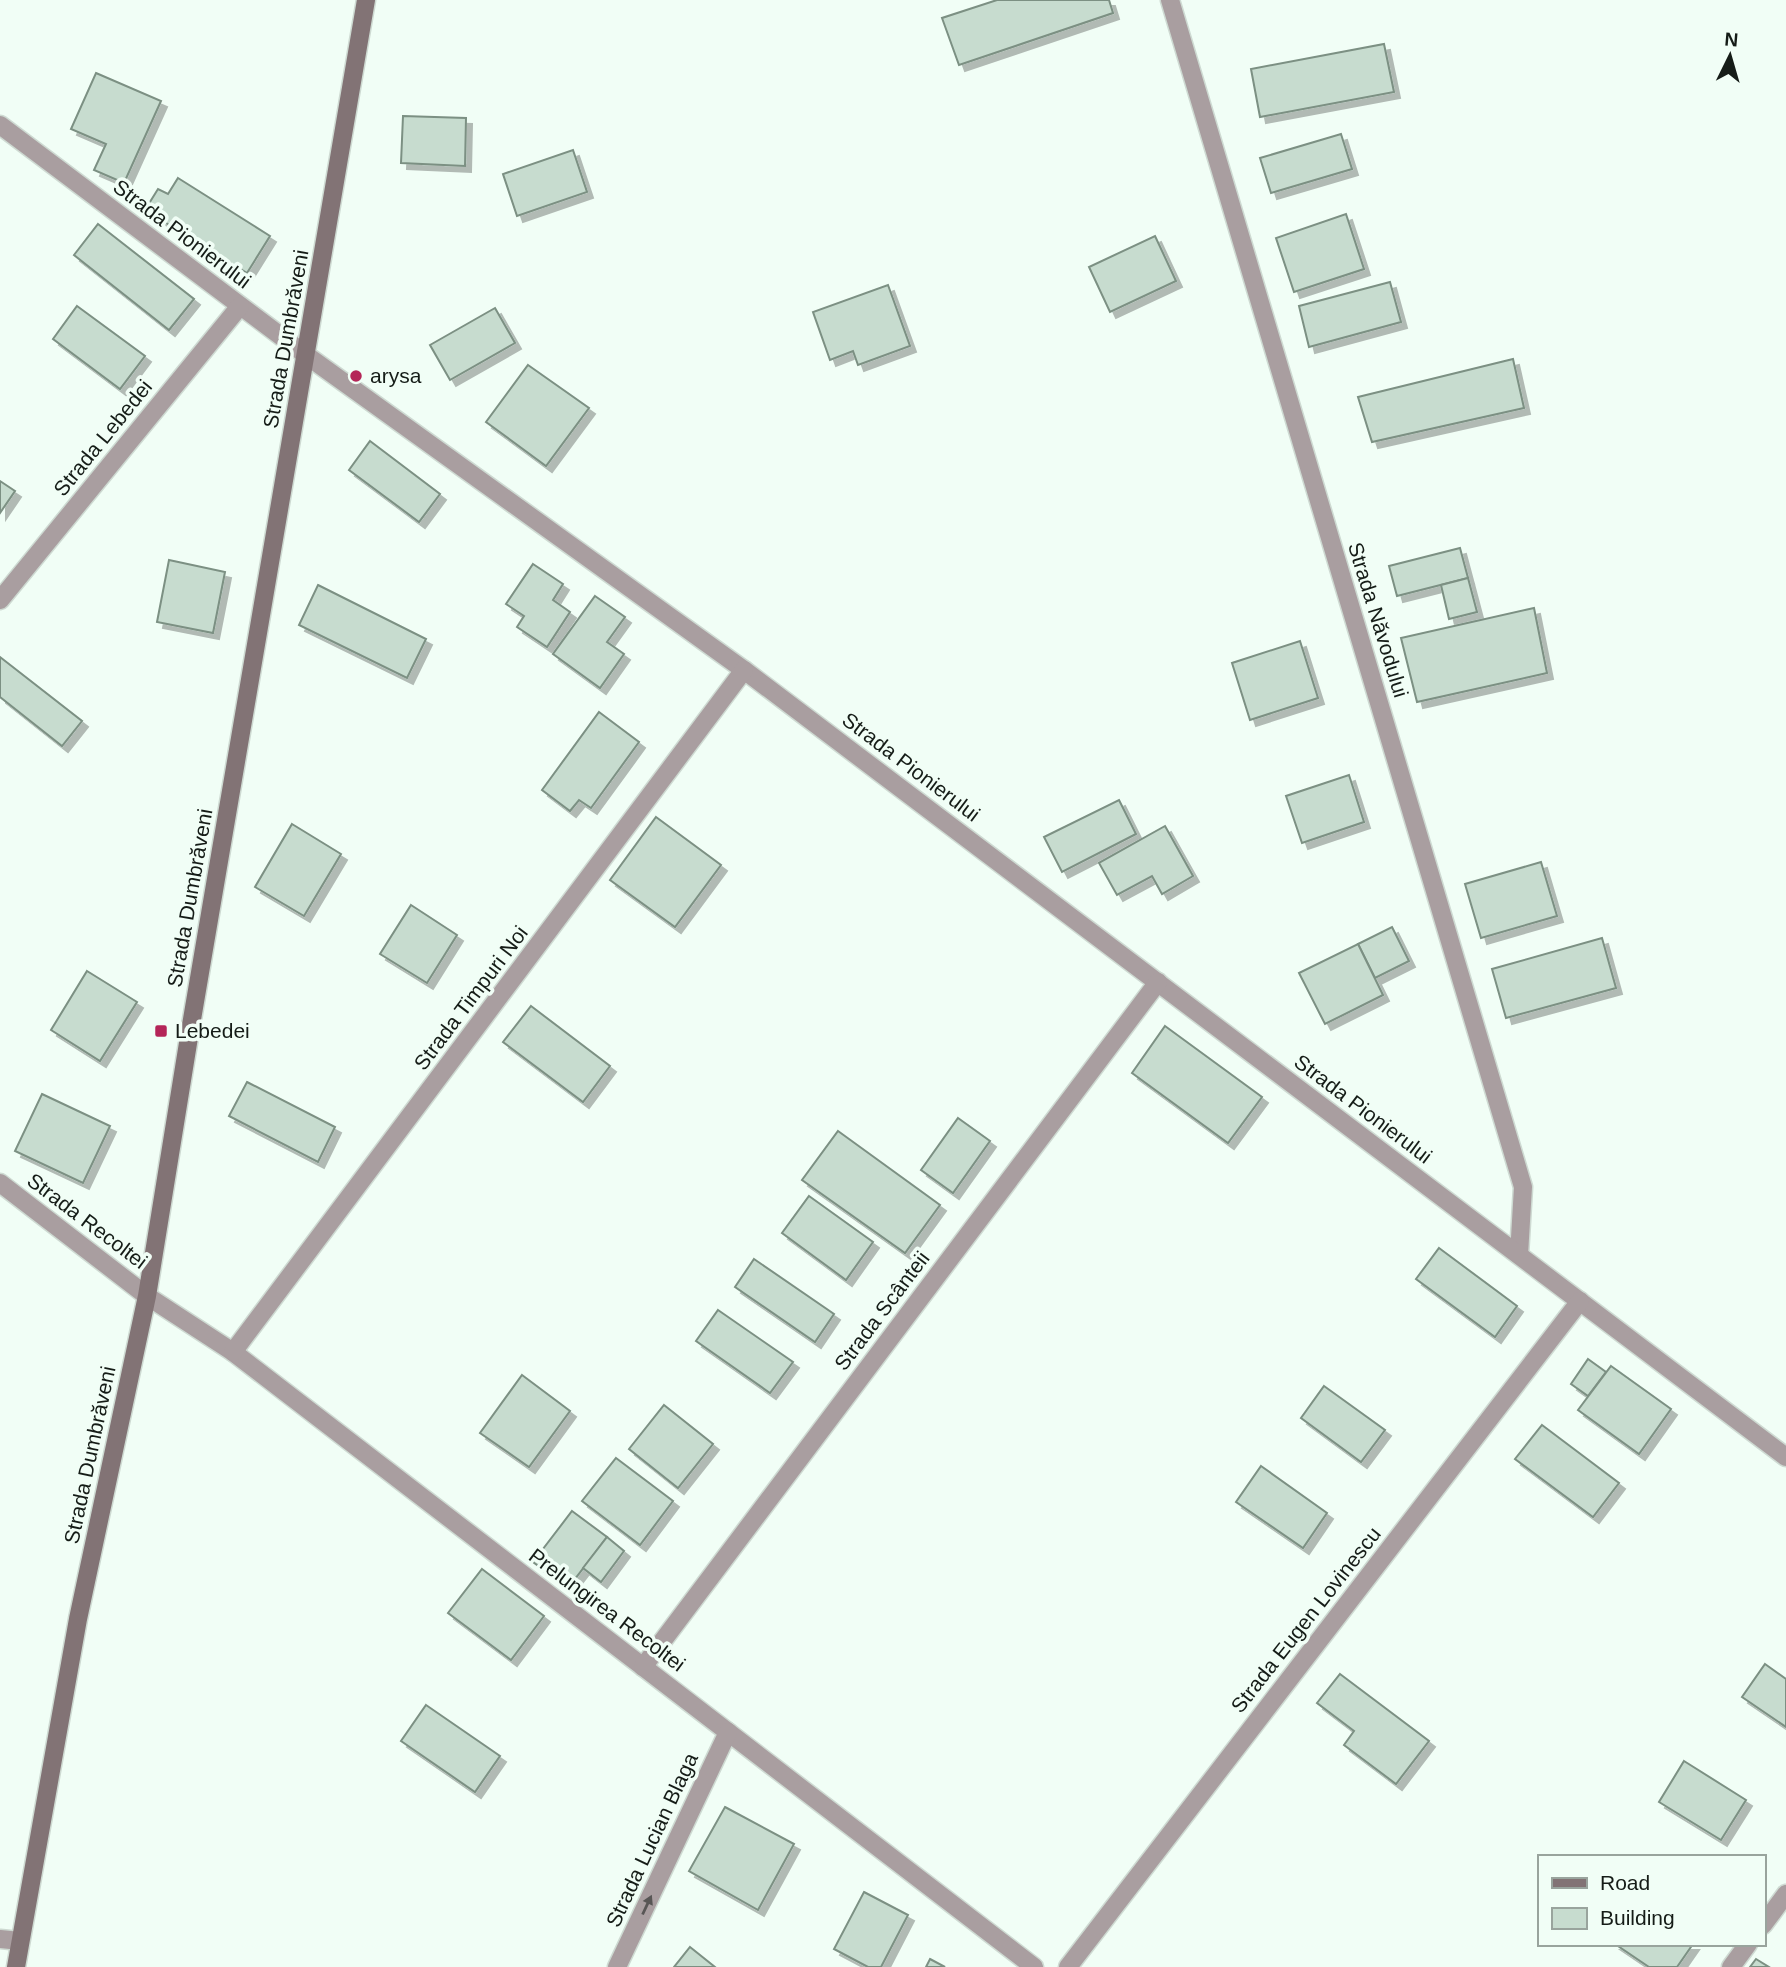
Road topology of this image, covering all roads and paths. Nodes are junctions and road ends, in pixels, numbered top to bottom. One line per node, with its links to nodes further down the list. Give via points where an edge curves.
1 (366, 0): 5 (street, Strada Dumbrăveni)
2 (1170, 0): 10 (street, Strada Năvodului, via 1523,1187)
3 (0, 125): 4 (street, Strada Pionierului)
4 (240, 306): 5 (street, Strada Pionierului); 6 (street, Strada Lebedei)
5 (306, 355): 7 (street, Strada Pionierului); 11 (street, Strada Dumbrăveni)
6 (0, 600)
7 (744, 670): 8 (street, Strada Pionierului); 13 (street, Strada Timpuri Noi)
8 (1158, 982): 10 (street, Strada Pionierului); 15 (street, Strada Scânteii)
9 (0, 1183): 11 (street, Strada Recoltei)
10 (1519, 1255): 12 (street, Strada Pionierului)
11 (147, 1296): 13 (street, Prelungirea Recoltei); 20 (street, Strada Dumbrăveni, via 78,1619)
12 (1580, 1301): 14 (street, Strada Pionierului); 25 (street, Strada Eugen Lovinescu)
13 (233, 1352): 15 (street, Prelungirea Recoltei)
14 (1786, 1457)
15 (643, 1667): 16 (street, Prelungirea Recoltei)
16 (728, 1732): 23 (street, Strada Lucian Blaga, one-way to 16); 24 (street, Prelungirea Recoltei)
17 (1786, 1894): 18 (street)
18 (1765, 1921)
19 (0, 1939): 20 (street)
20 (20, 1941): 22 (street, Strada Dumbrăveni)
21 (1747, 1946): 26 (street)
22 (16, 1967)
23 (617, 1967)
24 (1034, 1967)
25 (1068, 1967)
26 (1731, 1967)

